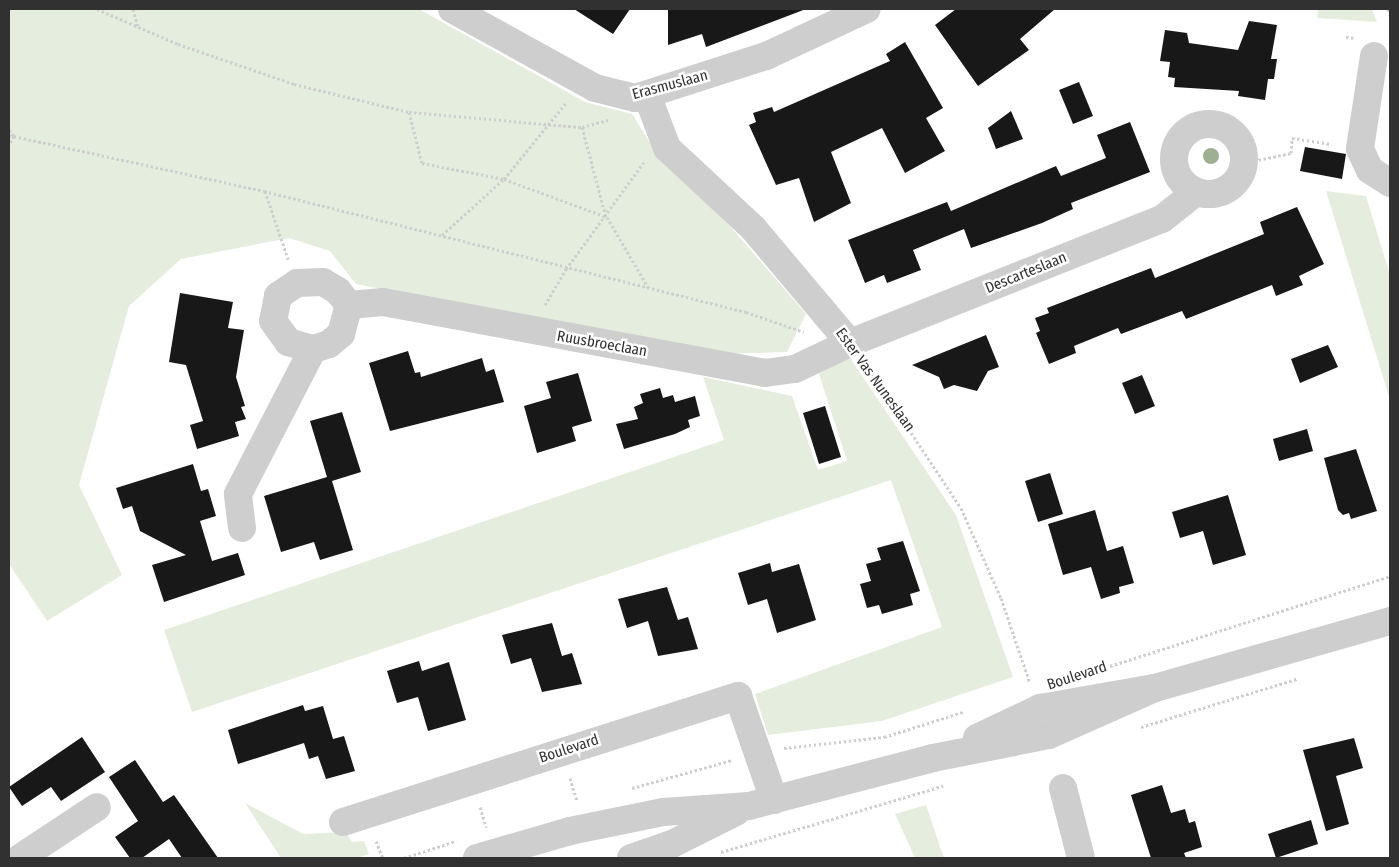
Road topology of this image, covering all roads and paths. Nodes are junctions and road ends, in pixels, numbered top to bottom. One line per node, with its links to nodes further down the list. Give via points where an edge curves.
1 (98, 9): 7 (path)
2 (133, 9): 7 (path)
3 (452, 9): 9 (street, Erasmuslaan)
4 (867, 9): 10 (street, Erasmuslaan, via 766,56)
5 (1388, 9): 6 (path)
6 (1390, 15)
7 (138, 26): 11 (path, via 178,44 294,84)
8 (1374, 56): 20 (street)
9 (583, 82): 10 (street, Erasmuslaan, via 624,97); 13 (path)
10 (647, 95): 18 (street, Ester Vas Nuneslaan)
11 (410, 112): 13 (path); 22 (path, via 422,163)
12 (611, 119): 14 (path)
13 (549, 124): 14 (path); 22 (path)
14 (582, 127): 26 (path)
15 (9, 130): 17 (path)
16 (9, 135): 17 (path)
17 (14, 136): 19 (path); 24 (path)
18 (661, 137): 26 (path); 33 (street, Ester Vas Nuneslaan, via 676,158 753,228)
19 (9, 144)
20 (1360, 149): 21 (path, via 1292,138 1291,153); 23 (street, via 1370,170)
21 (1244, 163): 25 (street, via 1236,182 1228,189 1217,194); 25 (street, via 1244,152 1233,133 1212,124 1191,129 1183,136 1174,156 1179,178)
22 (504, 179): 26 (path); 27 (path)
23 (1390, 183)
24 (264, 191): 27 (path); 29 (path)
25 (1196, 192): 33 (street, Descarteslaan, via 1162,219)
26 (607, 218): 28 (path); 30 (path)
27 (442, 235): 28 (path)
28 (566, 269): 30 (path); 32 (path)
29 (297, 283): 31 (street, via 323,282 338,291); 34 (street, via 278,296 273,321 288,342)
30 (649, 289): 33 (path, via 746,312 813,336)
31 (349, 305): 32 (street, Ruusbroeclaan, via 383,302); 34 (street, via 341,334 329,344)
32 (530, 331): 33 (street, Ruusbroeclaan, via 765,373 795,369)
33 (850, 343): 40 (path, Ester Vas Nuneslaan, via 907,422 961,508 1001,598)
34 (313, 349): 35 (street, via 238,494)
35 (242, 528)
36 (1390, 576): 38 (path, Boulevard)
37 (1390, 621): 39 (street, Boulevard)
38 (1108, 666)
39 (1155, 688): 40 (street, Boulevard); 43 (street, Boulevard, via 1049,735)
40 (1040, 708): 43 (street, Boulevard)
41 (968, 711): 42 (path, via 884,737)
42 (758, 752): 45 (path); 47 (street, Boulevard); 50 (street, Boulevard, via 738,696)
43 (933, 758): 47 (street, Boulevard)
44 (1063, 788): 56 (street)
45 (626, 790)
46 (588, 801): 48 (path)
47 (761, 803): 52 (street, Boulevard, via 663,812 570,832); 55 (street, Boulevard, via 672,844)
48 (569, 806)
49 (97, 807): 53 (street)
50 (343, 822)
51 (496, 828): 52 (path)
52 (471, 844): 54 (path)
53 (20, 858)
54 (404, 858)
55 (630, 858)
56 (1081, 858)

